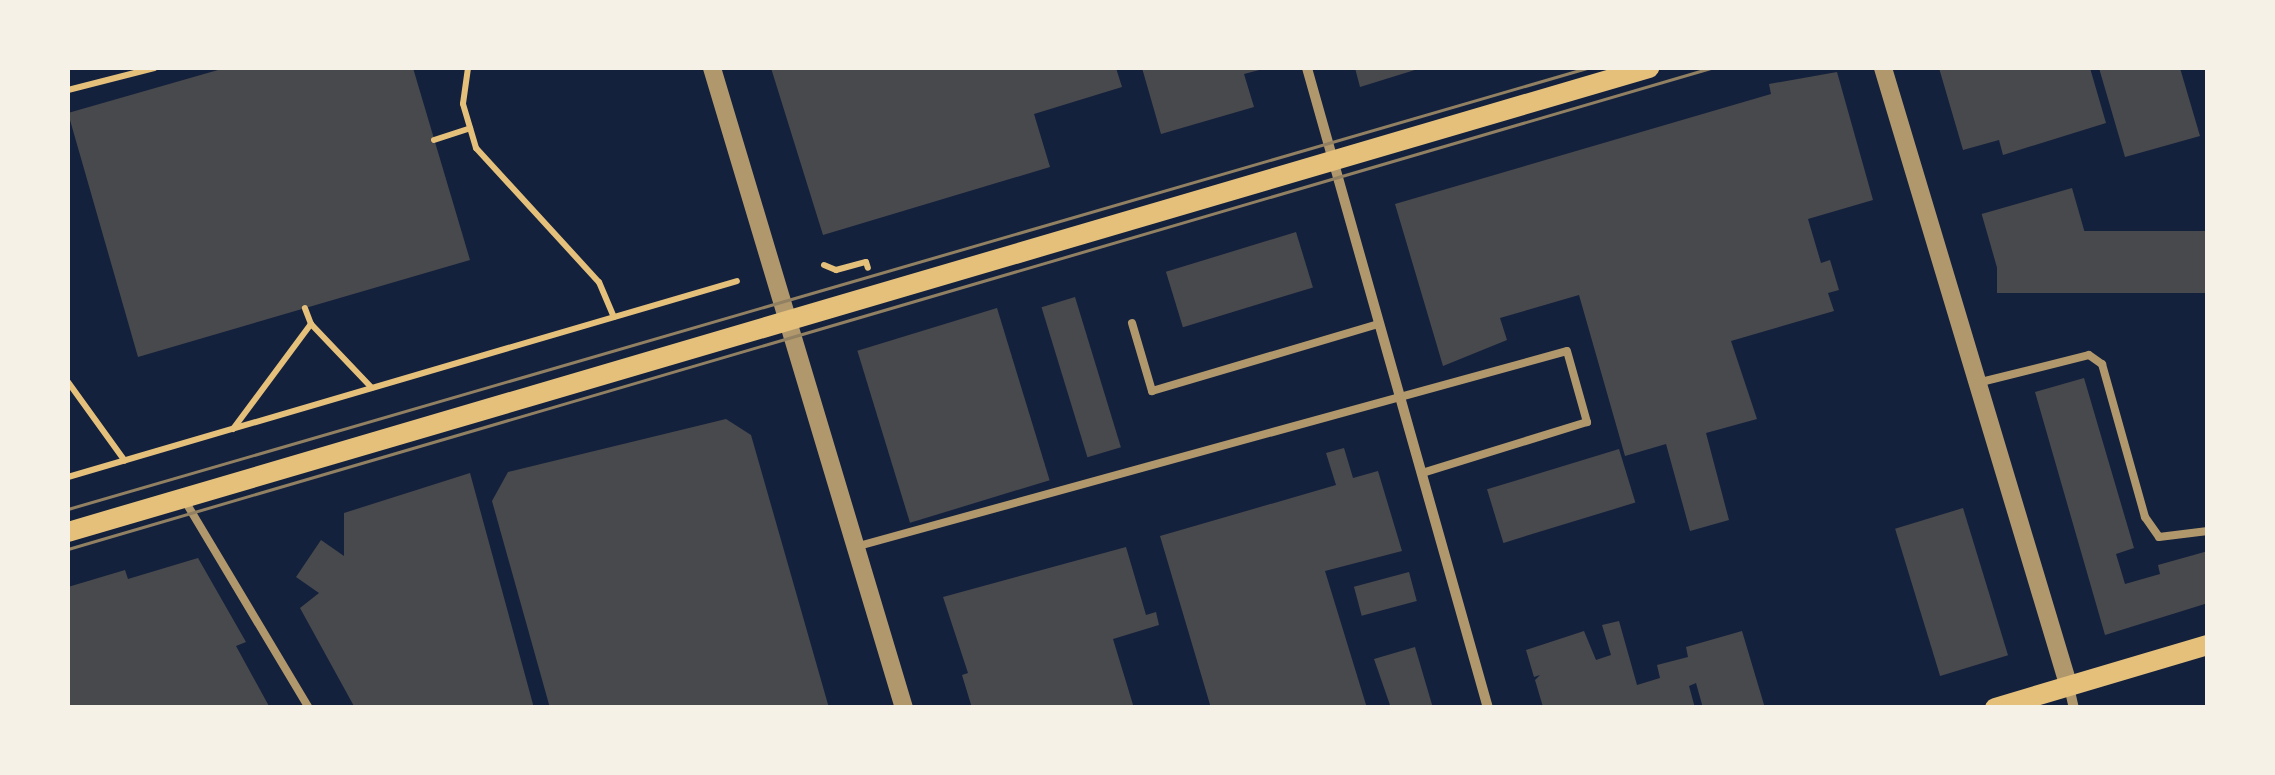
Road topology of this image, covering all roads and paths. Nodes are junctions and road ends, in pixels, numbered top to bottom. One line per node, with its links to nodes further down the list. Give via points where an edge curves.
1 (154, 68): 7 (path)
2 (468, 68): 8 (path, via 463,104)
3 (712, 68): 16 (street)
4 (1307, 68): 10 (street)
5 (1650, 68): 10 (main road)
6 (1883, 68): 21 (street)
7 (68, 90)
8 (470, 128): 9 (path); 15 (path, via 476,148 599,282)
9 (434, 140)
10 (1333, 160): 16 (main road); 19 (street)
11 (824, 264): 12 (path, via 836,270 866,262)
12 (868, 268)
13 (737, 281): 15 (path)
14 (305, 308): 18 (path)
15 (614, 317): 22 (path)
16 (785, 319): 28 (main road); 31 (street)
17 (1132, 323): 19 (lane, via 1152,391)
18 (310, 324): 22 (path); 24 (path)
19 (1378, 324): 23 (street)
20 (68, 382): 25 (path)
21 (1978, 384): 29 (lane, via 2089,355 2102,364 2145,517 2160,537); 33 (street)
22 (372, 388): 24 (path)
23 (1400, 400): 26 (street); 26 (lane, via 1566,351 1586,422); 31 (lane)
24 (232, 430): 25 (path)
25 (126, 461): 27 (path)
26 (1422, 473): 36 (street)
27 (68, 477)
28 (182, 498): 30 (main road); 34 (lane)
29 (2208, 531)
30 (68, 532)
31 (856, 547): 35 (street)
32 (2208, 645): 33 (main road)
33 (2071, 697): 37 (main road)
34 (309, 708)
35 (904, 708)
36 (1488, 708)
37 (1995, 708)

